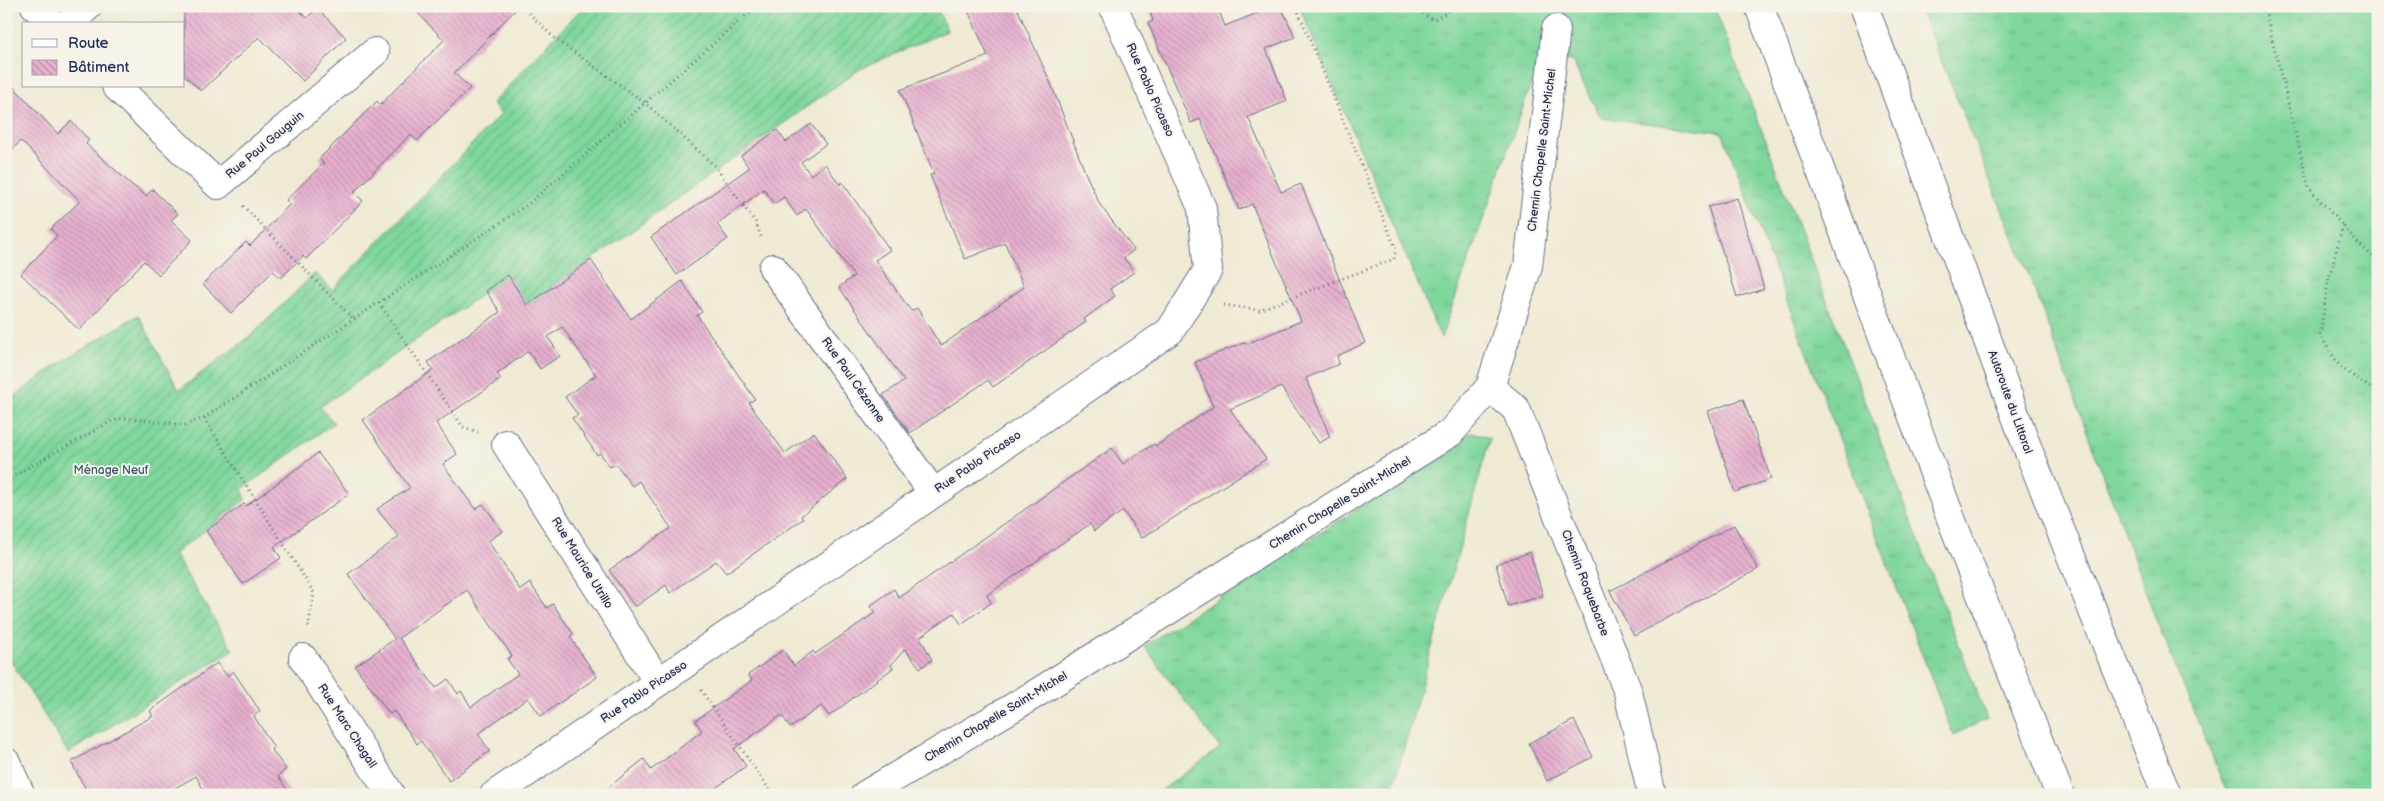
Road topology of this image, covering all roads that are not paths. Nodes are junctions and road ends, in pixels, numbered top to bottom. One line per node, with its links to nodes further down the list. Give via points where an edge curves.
1 (35, 6): 6 (main road)
2 (88, 6): 7 (main road)
3 (1113, 6): 14 (main road, Rue Pablo Picasso, via 1202,208 1208,270 1170,331)
4 (1759, 6): 25 (main road, via 1950,516)
5 (1864, 6): 26 (main road, Autoroute du Littoral, via 2028,452)
6 (50, 22)
7 (71, 22)
8 (1556, 29): 12 (main road, Chemin Chapelle Saint-Michel, via 1528,266)
9 (375, 52): 10 (main road, Rue Paul Gauguin, via 218,185)
10 (118, 88)
11 (774, 268): 14 (main road, Rue Paul Cézanne)
12 (1490, 387): 23 (main road, Chemin Chapelle Saint-Michel, via 1450,433 1032,696); 24 (main road, Chemin Roquebarbe, via 1516,409 1520,418 1628,692)
13 (506, 444): 16 (main road, Rue Maurice Utrillo)
14 (933, 493): 16 (main road, Rue Pablo Picasso)
15 (303, 658): 21 (main road, Rue Marc Chagall)
16 (658, 682): 22 (main road, Rue Pablo Picasso)
17 (6, 762): 20 (main road)
18 (6, 790): 19 (main road)
19 (10, 795)
20 (21, 795)
21 (391, 795)
22 (494, 795)
23 (866, 795)
24 (1652, 795)
25 (2060, 795)
26 (2167, 795)

